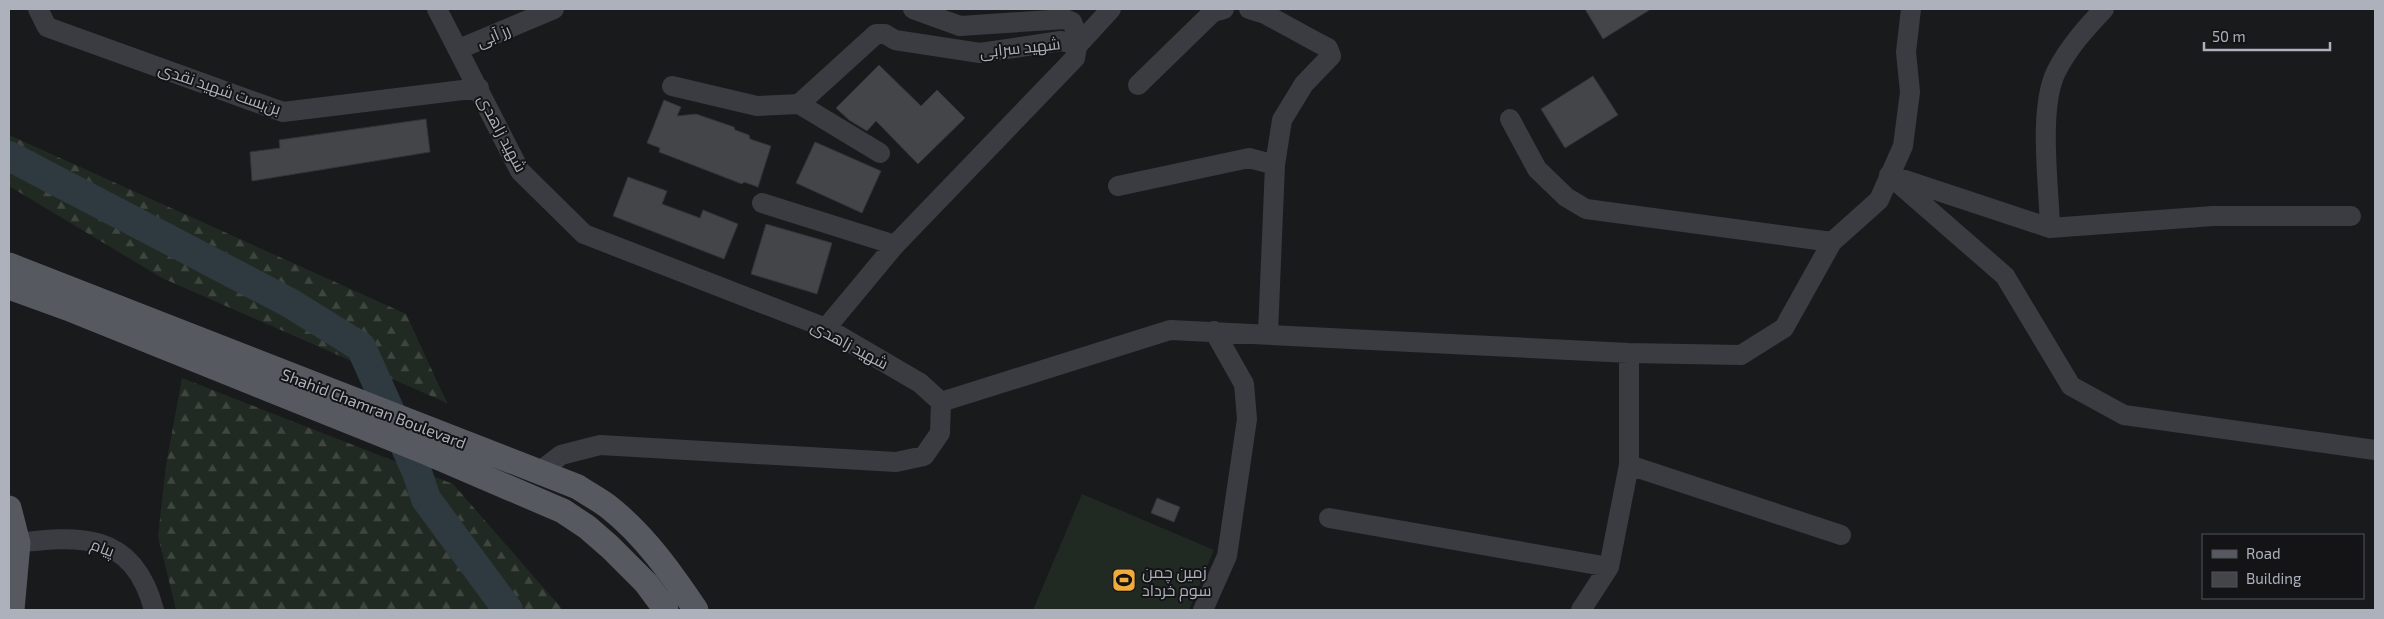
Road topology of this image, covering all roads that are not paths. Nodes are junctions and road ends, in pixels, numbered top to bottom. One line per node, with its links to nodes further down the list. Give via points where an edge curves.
1 (38, 9): 14 (street, بن‌بست شهید نقدی, via 47,27 283,112)
2 (437, 9): 11 (street, شهید زاهدی)
3 (554, 9): 11 (street, رز آبی)
4 (913, 9): 10 (street, via 960,26 1065,19 1072,22)
5 (1111, 9): 10 (street)
6 (1224, 9): 12 (street, via 1213,12)
7 (1249, 9): 18 (street, via 1266,14 1328,48 1331,56 1304,84 1282,120)
8 (1911, 9): 19 (street, via 1906,52 1910,92 1903,146)
9 (2104, 9): 23 (street, via 2077,37 2055,74 2046,117)
10 (1078, 45): 15 (street, شهید سرابی, via 1061,41 980,53 876,34); 25 (street, شهید سرابی, via 1075,58)
11 (458, 49): 14 (street, شهید زاهدی)
12 (1138, 85)
13 (672, 86): 15 (street, via 757,106)
14 (479, 88): 28 (street, شهید زاهدی, via 520,171 584,234)
15 (799, 104): 17 (street)
16 (1510, 119): 24 (street, via 1537,170 1566,197 1586,209)
17 (880, 153)
18 (1275, 165): 20 (street, via 1249,158); 30 (street)
19 (1890, 175): 23 (street); 24 (street, via 1879,200); 33 (street, via 2005,276 2071,386 2124,415)
20 (1118, 186)
21 (762, 203): 25 (street)
22 (2351, 216): 23 (street, via 2214,216)
23 (2050, 228)
24 (1832, 242): 31 (street, via 1784,328 1741,355)
25 (895, 245): 28 (street, شهید سرابی)
26 (9, 264): 35 (main road, Shahid Chamran Boulevard)
27 (9, 287): 36 (main road, Shahid Chamran Boulevard)
28 (826, 328): 32 (street, شهید زاهدی, via 920,383)
29 (1214, 331): 30 (street); 32 (street, via 1170,330); 46 (street, via 1244,384 1247,419 1227,556)
30 (1268, 333): 31 (street)
31 (1629, 353): 34 (street)
32 (941, 402): 35 (street, via 940,432 924,456 896,462 600,445 561,455)
33 (2375, 450)
34 (1629, 465): 39 (street); 41 (street)
35 (539, 472): 36 (main road); 45 (main road, Shahid Chamran Boulevard, via 578,487 610,508 653,550)
36 (530, 497): 44 (main road, Shahid Chamran Boulevard, via 563,511 587,527 646,583)
37 (9, 508): 40 (main road)
38 (1329, 518): 41 (street)
39 (1841, 535)
40 (14, 543): 42 (street, پیام, via 63,539 87,540 106,546 126,556 140,572); 43 (main road)
41 (1610, 567): 47 (street)
42 (150, 609)
43 (12, 610)
44 (666, 610)
45 (696, 610)
46 (1203, 610)
47 (1581, 610)

